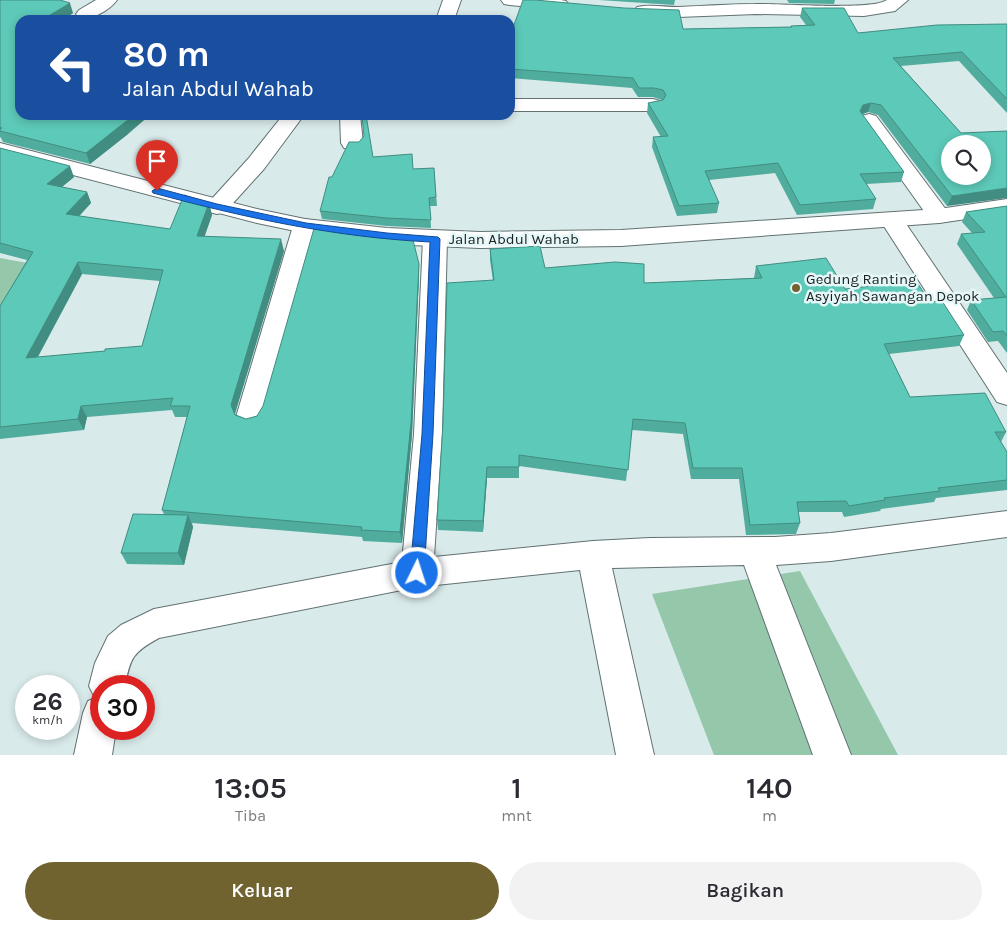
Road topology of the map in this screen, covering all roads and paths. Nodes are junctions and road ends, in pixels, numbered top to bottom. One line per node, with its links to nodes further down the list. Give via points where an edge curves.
1 (108, 0): 8 (street)
2 (452, 0): 9 (street)
3 (510, 0): 6 (street)
4 (899, 0): 5 (street, via 889,7 864,11)
5 (754, 5): 7 (street, via 678,12)
6 (575, 6)
7 (623, 10)
8 (85, 14)
9 (447, 15)
10 (515, 105): 11 (street)
11 (653, 105)
12 (290, 120): 18 (street, via 256,164)
13 (350, 120): 15 (street)
14 (869, 120): 19 (street)
15 (352, 143)
16 (0, 149): 18 (street, Jalan Abdul Wahab)
17 (1007, 206): 19 (street, Jalan Abdul Wahab)
18 (216, 207): 21 (street, Jalan Abdul Wahab)
19 (940, 216): 20 (street, Jalan Abdul Wahab)
20 (892, 220): 22 (street, Jalan Abdul Wahab, via 621,238); 23 (street)
21 (306, 226): 22 (street, Jalan Abdul Wahab); 24 (street)
22 (435, 239): 28 (street, via 428,425)
23 (1007, 395)
24 (250, 417)
25 (1007, 524): 26 (street, via 831,547)
26 (755, 551): 27 (street); 33 (street)
27 (593, 555): 28 (street); 32 (street)
28 (417, 573): 29 (street, via 154,624 133,634 118,647)
29 (110, 675)
30 (95, 740): 31 (street)
31 (92, 755)
32 (635, 755)
33 (832, 755)

